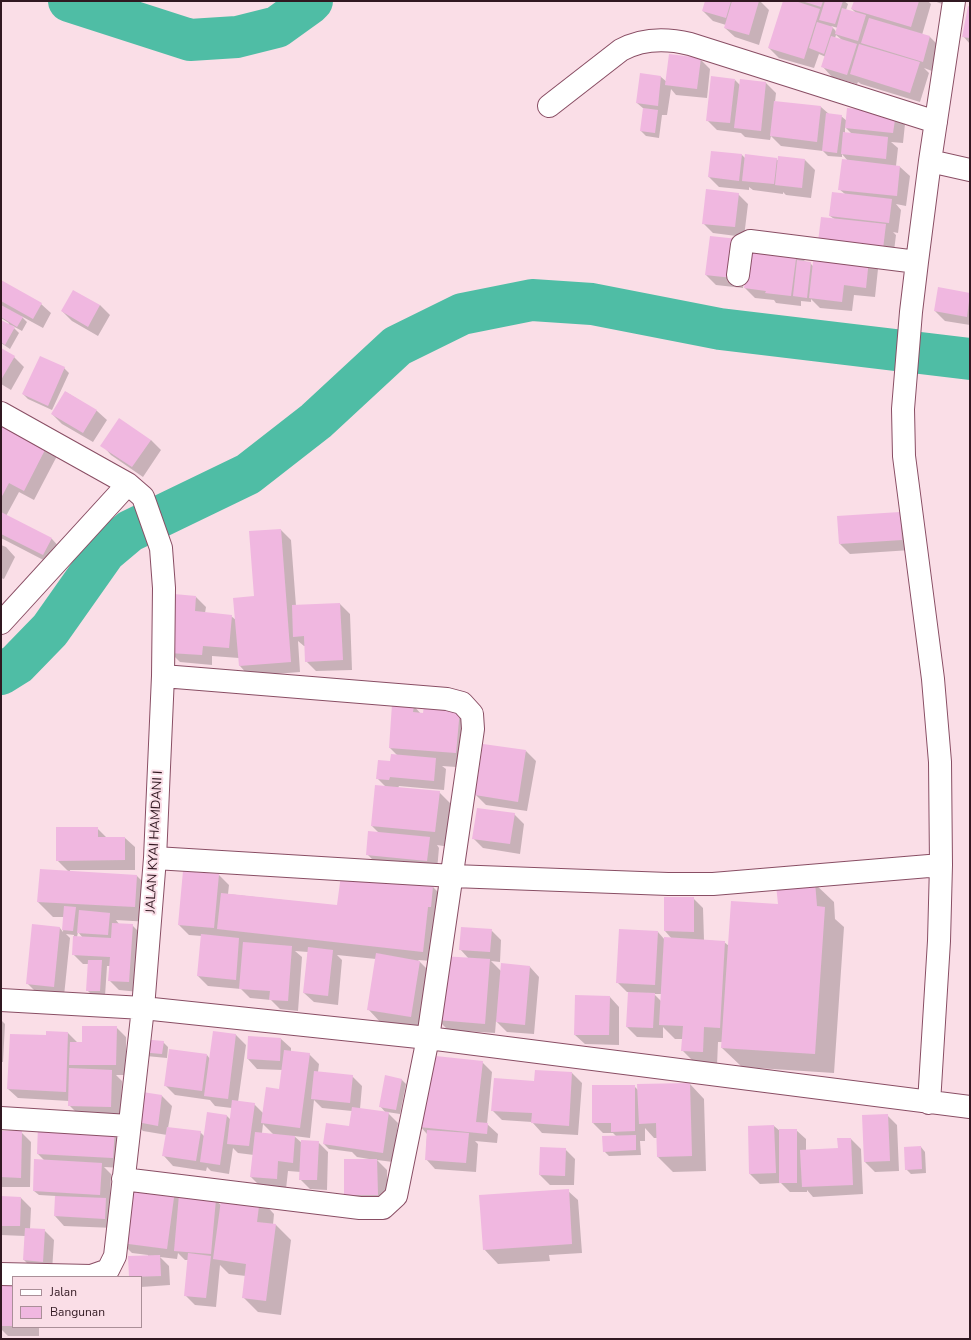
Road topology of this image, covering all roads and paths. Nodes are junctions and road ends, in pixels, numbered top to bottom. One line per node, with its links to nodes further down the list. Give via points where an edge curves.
1 (954, 1): 3 (street)
2 (549, 106): 3 (street, via 628,46 650,40 677,41)
3 (936, 122): 4 (street)
4 (930, 161): 5 (street); 6 (street)
5 (970, 170)
6 (917, 262): 7 (street, via 750,240 742,245); 13 (street, via 903,409 904,456 933,679 940,754)
7 (738, 275)
8 (1, 413): 9 (street)
9 (135, 490): 10 (street); 11 (street, JALAN KYAI HAMDANI I, via 161,548 164,588)
10 (1, 623)
11 (163, 676): 12 (street, JALAN KYAI HAMDANI I); 14 (street, via 462,702 472,714 474,729)
12 (155, 858): 14 (street); 16 (street, JALAN KYAI HAMDANI I)
13 (940, 865): 14 (street, via 712,884); 18 (street, via 939,941)
14 (453, 876): 17 (street)
15 (1, 1000): 16 (street)
16 (143, 1008): 17 (street); 21 (street, JALAN KYAI HAMDANI I)
17 (428, 1038): 18 (street); 22 (street, via 396,1196 383,1208 360,1208)
18 (929, 1103): 19 (street)
19 (970, 1107)
20 (1, 1118): 21 (street)
21 (129, 1126): 22 (street, JALAN KYAI HAMDANI I)
22 (123, 1179): 23 (street, JALAN KYAI HAMDANI I, via 115,1256 108,1270 91,1276)
23 (1, 1274)

